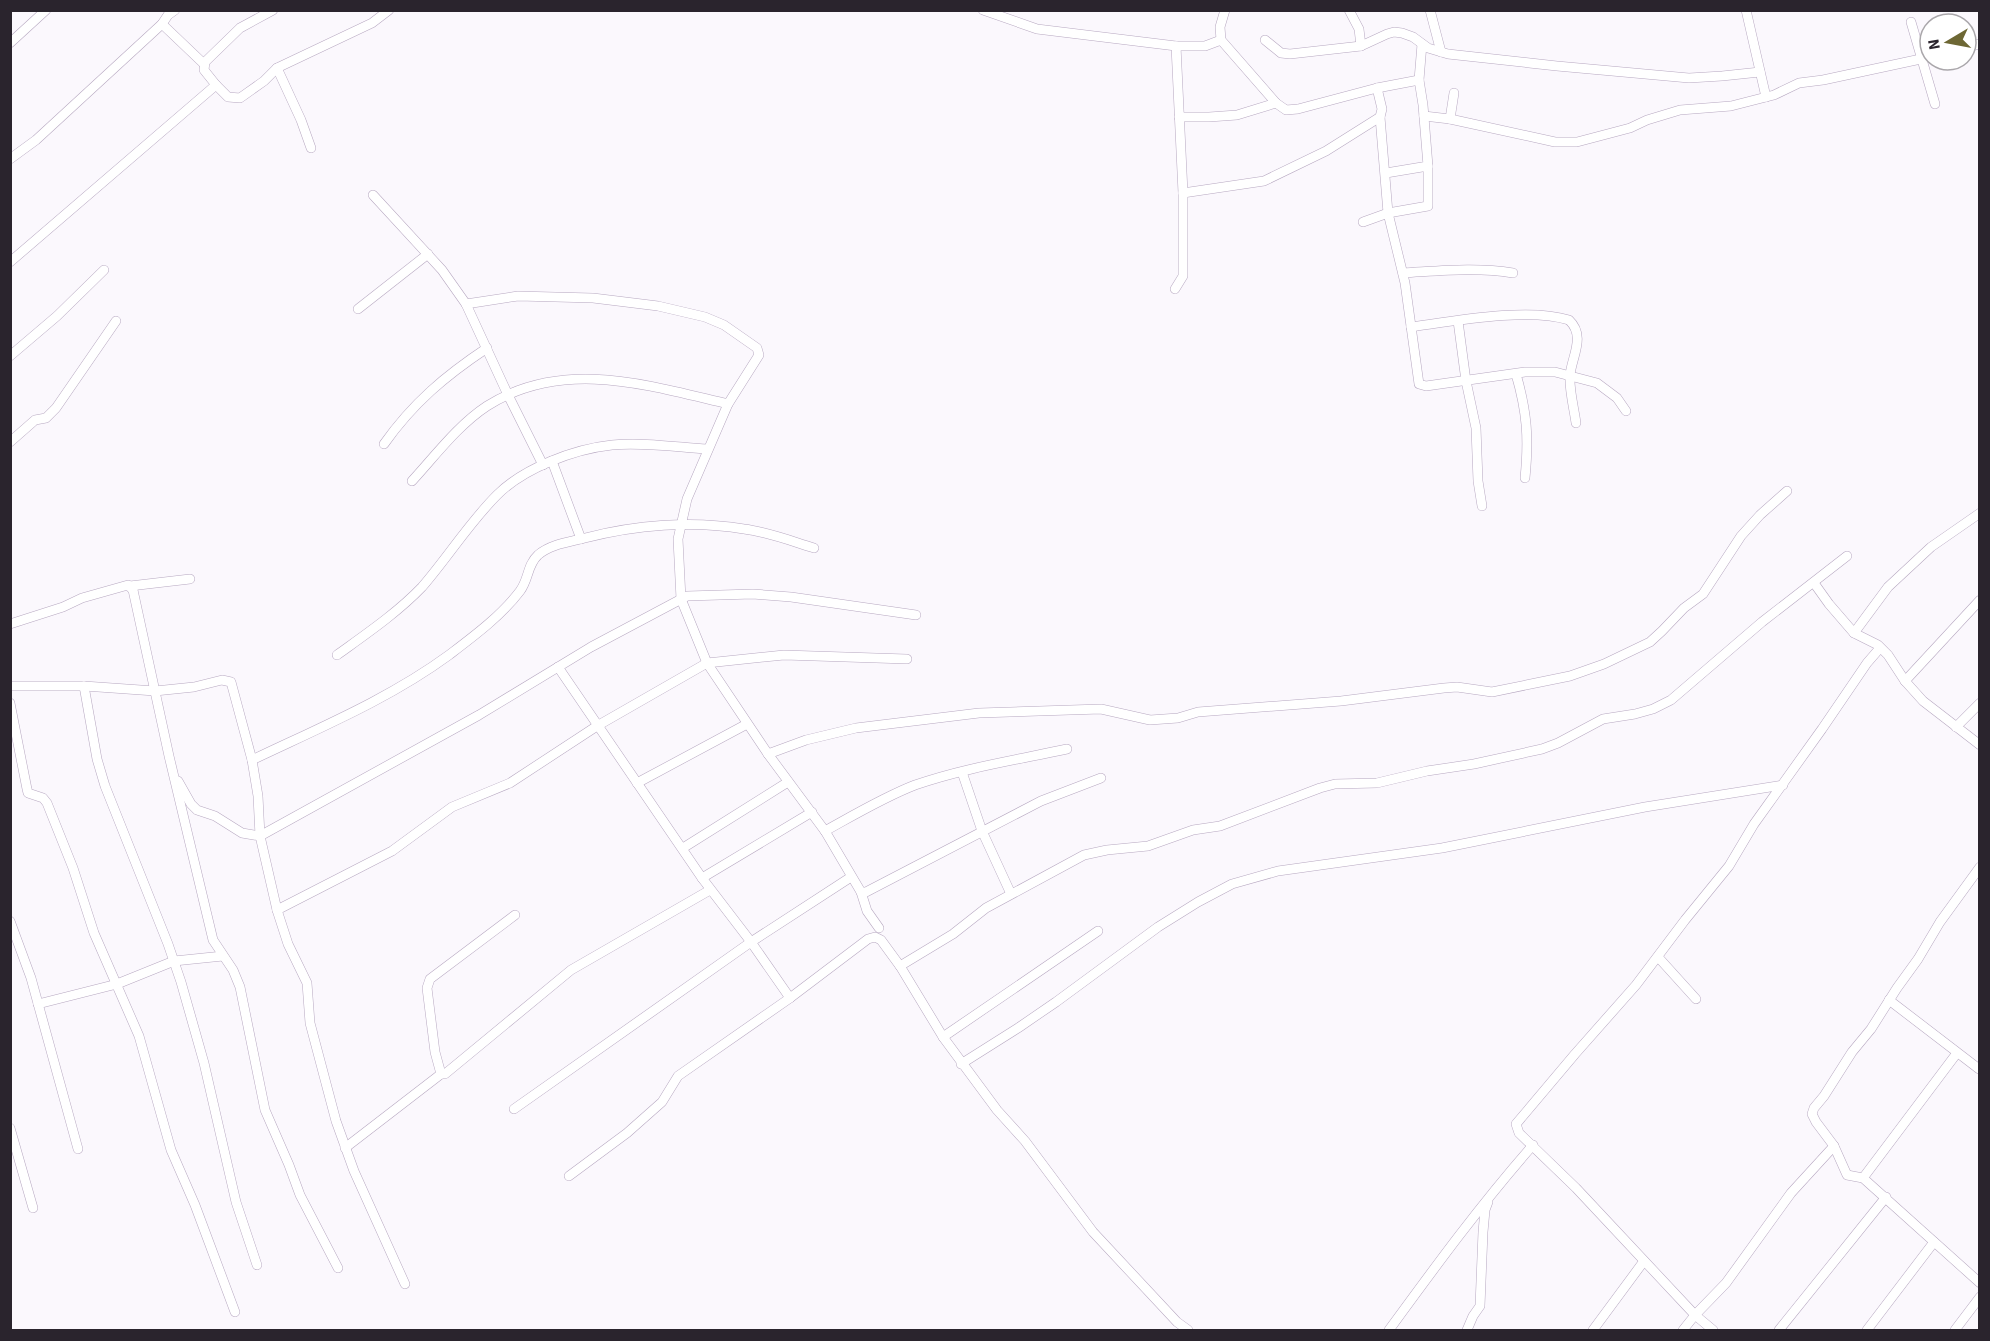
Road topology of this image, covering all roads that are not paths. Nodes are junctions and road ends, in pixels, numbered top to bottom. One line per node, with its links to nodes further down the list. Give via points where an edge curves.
1 (46, 10): 15 (street)
2 (175, 10): 11 (street)
3 (273, 10): 21 (street, via 240,28)
4 (389, 10): 22 (street, via 372,23)
5 (983, 10): 17 (street, via 1037,29)
6 (1225, 10): 13 (street)
7 (1349, 10): 18 (street, via 1359,29)
8 (1430, 10): 19 (street)
9 (1746, 10): 23 (street)
10 (1911, 22): 12 (street)
11 (162, 24): 21 (street); 37 (street, via 36,140)
12 (1918, 39)
13 (1221, 40): 17 (street, via 1205,46); 30 (street)
14 (1265, 40): 18 (street, via 1281,53 1290,54)
15 (10, 43)
16 (1422, 44): 18 (street, via 1394,32); 19 (street); 25 (street)
17 (1176, 46): 33 (street)
18 (1361, 46)
19 (1441, 52): 23 (street, via 1689,78)
20 (1918, 60): 29 (street, via 1799,83)
21 (204, 64): 26 (street)
22 (277, 68): 26 (street, via 240,98 228,97); 36 (street)
23 (1760, 72): 29 (street)
24 (1929, 72): 31 (street)
25 (1419, 80): 27 (street); 32 (street)
26 (216, 85): 45 (street)
27 (1377, 88): 30 (street, via 1298,109 1286,110); 34 (street)
28 (1454, 93): 35 (street)
29 (1766, 97): 35 (street, via 1731,106 1680,110 1630,129 1577,142 1555,142)
30 (1276, 103): 33 (street, via 1237,115)
31 (1935, 104)
32 (1424, 116): 35 (street); 38 (street)
33 (1179, 117): 40 (street)
34 (1380, 117): 39 (street); 40 (street, via 1326,151 1264,181)
35 (1450, 119)
36 (311, 148)
37 (10, 159)
38 (1428, 166): 39 (street); 42 (street, via 1428,206)
39 (1386, 173): 42 (street)
40 (1183, 194): 49 (street, via 1183,276)
41 (373, 195): 44 (street)
42 (1389, 213): 43 (street); 47 (street)
43 (1363, 222)
44 (428, 254): 50 (street); 51 (street)
45 (10, 262)
46 (104, 270): 56 (street)
47 (1403, 273): 48 (street, via 1472,269); 54 (street)
48 (1513, 273)
49 (1175, 289)
50 (466, 304): 55 (street); 61 (street, via 518,296 582,298 658,306 705,317 741,335 759,352)
51 (358, 309)
52 (116, 321): 64 (street, via 56,408)
53 (1458, 321): 54 (street); 58 (street, via 1542,315 1569,320 1578,342); 59 (street)
54 (1411, 327): 59 (street, via 1421,385)
55 (487, 348): 60 (street); 65 (street, via 419,400)
56 (10, 356)
57 (1516, 374): 58 (street, via 1540,371); 59 (street); 68 (street, via 1525,404)
58 (1570, 376): 62 (street, via 1598,383); 63 (street)
59 (1466, 381): 71 (street, via 1476,428)
60 (508, 395): 61 (street, via 535,385 590,378); 67 (street); 69 (street, via 467,423)
61 (728, 404): 66 (street)
62 (1626, 411)
63 (1576, 423)
64 (10, 442)
65 (384, 444)
66 (707, 449): 67 (street, via 610,445); 73 (street)
67 (548, 463): 74 (street); 86 (street, via 520,476 498,494 415,593)
68 (1525, 478)
69 (412, 481)
70 (1787, 491): 101 (street, via 1742,536 1702,594 1650,642 1570,676 1492,692 1444,688 1341,701 1209,710 1150,720 1101,709 979,714 856,728)
71 (1482, 506)
72 (1980, 513): 84 (street, via 1931,547 1888,587)
73 (681, 525): 74 (street); 75 (street, via 744,528); 80 (street)
74 (581, 539): 102 (street, via 537,556 519,592 486,626 447,656 373,702)
75 (814, 548)
76 (1847, 556): 78 (street)
77 (190, 579): 79 (street)
78 (1814, 583): 84 (street); 119 (street, via 1671,700 1653,709 1603,719 1542,749 1377,783 1335,784 1220,826 1194,830 1148,846 1093,852)
79 (130, 586): 83 (street, via 90,595); 93 (street)
80 (681, 599): 82 (street, via 693,595 753,594); 88 (street); 89 (street)
81 (1980, 600): 90 (street)
82 (916, 615)
83 (10, 624)
84 (1854, 633): 85 (street)
85 (1880, 648): 90 (street); 108 (street)
86 (337, 655)
87 (907, 659): 88 (street, via 784,656)
88 (707, 663): 96 (street); 97 (street)
89 (558, 667): 97 (street); 112 (street)
90 (1905, 681): 98 (street)
91 (10, 686): 92 (street)
92 (84, 686): 93 (street); 128 (street, via 105,786)
93 (154, 691): 102 (street, via 229,681); 104 (street)
94 (10, 703): 130 (street, via 27,789 47,803 94,933)
95 (1980, 703): 98 (street)
96 (747, 724): 101 (street); 107 (street)
97 (597, 726): 107 (street); 120 (street, via 510,783 452,807 392,851)
98 (1956, 727): 99 (street)
99 (1980, 746)
100 (1067, 749): 103 (street)
101 (768, 754): 106 (street)
102 (252, 760): 112 (street)
103 (962, 772): 110 (street, via 913,786); 111 (street)
104 (173, 774): 112 (street, via 197,810 242,833); 126 (street, via 213,940)
105 (1101, 778): 111 (street, via 1041,801)
106 (789, 782): 109 (street); 113 (street)
107 (637, 783): 113 (street)
108 (1783, 785): 127 (street, via 1729,866); 137 (street, via 1645,807 1442,848 1278,871 1240,881 1158,927 1047,1009)
109 (812, 812): 110 (street); 116 (street)
110 (825, 831): 115 (street)
111 (982, 831): 118 (street); 119 (street)
112 (260, 836): 120 (street)
113 (683, 848): 116 (street)
114 (1980, 867): 133 (street)
115 (850, 877): 118 (street); 125 (street)
116 (702, 878): 117 (street)
117 (710, 890): 125 (street); 139 (street, via 571,970)
118 (861, 892): 123 (street, via 867,911)
119 (1011, 894): 129 (street)
120 (277, 910): 144 (street, via 307,983 318,1058)
121 (515, 915): 139 (street, via 428,983)
122 (10, 921): 134 (street)
123 (879, 928)
124 (1098, 931): 135 (street)
125 (751, 942): 131 (street); 140 (street)
126 (223, 956): 128 (street); 154 (street, via 240,987 265,1110 300,1195)
127 (1658, 957): 132 (street); 142 (street, via 1518,1121 1517,1129)
128 (174, 961): 130 (street); 153 (street, via 204,1063 236,1202)
129 (900, 966): 131 (street, via 881,940 872,938); 135 (street)
130 (117, 984): 134 (street); 158 (street, via 139,1036 173,1156)
131 (790, 998): 146 (street, via 678,1076 662,1102)
132 (1696, 999)
133 (1889, 1000): 136 (street); 143 (street, via 1814,1108 1815,1122)
134 (38, 1004): 145 (street)
135 (943, 1037): 137 (street)
136 (1957, 1053): 138 (street); 147 (street)
137 (961, 1064): 160 (street, via 1093,1232)
138 (1980, 1069)
139 (441, 1074): 144 (street)
140 (514, 1109)
141 (10, 1128): 150 (street)
142 (1533, 1145): 148 (street); 152 (street)
143 (1834, 1146): 147 (street, via 1847,1175); 159 (street, via 1791,1192 1726,1283)
144 (345, 1148): 156 (street)
145 (78, 1149)
146 (569, 1176)
147 (1863, 1178): 149 (street)
148 (1492, 1191): 161 (street); 162 (street, via 1485,1210 1480,1306)
149 (1886, 1197): 151 (street); 166 (street)
150 (33, 1208)
151 (1934, 1242): 155 (street); 167 (street)
152 (1644, 1261): 159 (street); 163 (street)
153 (257, 1265)
154 (338, 1268)
155 (1980, 1283)
156 (405, 1284)
157 (1980, 1297): 168 (street)
158 (235, 1312)
159 (1695, 1315): 164 (street); 165 (street)
160 (1188, 1330)
161 (1389, 1330)
162 (1467, 1330)
163 (1593, 1330)
164 (1683, 1330)
165 (1713, 1330)
166 (1779, 1330)
167 (1867, 1330)
168 (1955, 1330)

